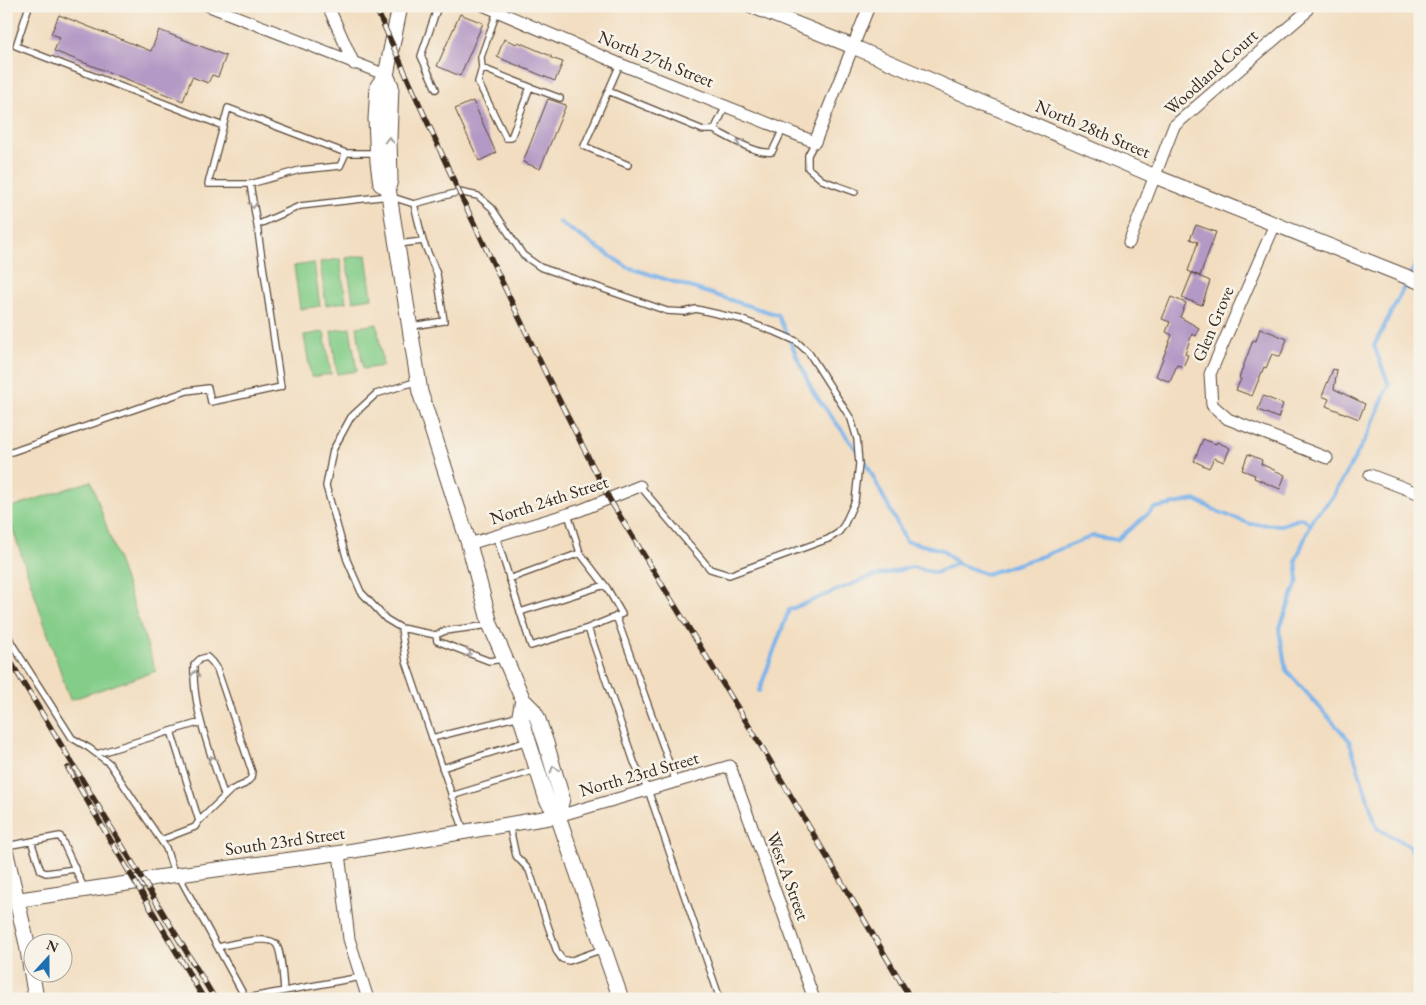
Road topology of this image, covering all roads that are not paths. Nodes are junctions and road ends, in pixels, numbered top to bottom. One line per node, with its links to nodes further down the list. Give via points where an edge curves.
1 (28, 6): 21 (lane, via 16,46)
2 (208, 6): 12 (street)
3 (328, 6): 12 (street)
4 (400, 6): 15 (main road)
5 (438, 6): 17 (lane, via 421,56)
6 (484, 6): 10 (street, North 27th Street)
7 (752, 6): 11 (street, North 28th Street)
8 (869, 6): 11 (street)
9 (1309, 6): 28 (street, Woodland Court, via 1174,126)
10 (497, 12): 13 (street, North 27th Street); 14 (lane, via 481,57)
11 (854, 47): 24 (street); 28 (street, North 28th Street)
12 (354, 64): 15 (street)
13 (620, 64): 18 (lane); 20 (street, North 27th Street)
14 (482, 68): 16 (lane); 16 (lane, via 478,82 506,138 511,138)
15 (386, 75): 26 (main road, via 378,86); 30 (main road, one-way to 15, via 391,86)
16 (530, 87): 19 (lane)
17 (436, 89)
18 (608, 91): 23 (lane, via 703,130); 27 (lane, via 584,146)
19 (560, 98)
20 (726, 106): 22 (street, North 27th Street); 23 (lane)
21 (223, 126): 25 (lane, via 228,108); 29 (lane, via 208,184)
22 (782, 129): 23 (lane, one-way to 23, via 772,152 766,154); 24 (street, North 27th Street)
23 (714, 130)
24 (815, 142): 31 (lane, via 808,154 808,168 822,180)
25 (346, 153): 26 (lane); 29 (lane, via 340,166 300,170)
26 (377, 153): 30 (main road, via 381,184)
27 (628, 165)
28 (1154, 176): 33 (street, North 28th Street); 36 (street, Woodland Court)
29 (250, 184): 34 (lane, one-way to 34)
30 (388, 192): 32 (lane); 34 (lane, via 300,206); 37 (main road)
31 (855, 192)
32 (414, 204): 35 (lane); 44 (lane, via 459,192 478,196 492,208 523,255 540,267 667,311 696,310 730,317 796,341 809,353 851,419 857,439 859,464 855,501 838,533 728,575 710,569)
33 (1275, 224): 38 (street, North 28th Street); 42 (street, Glen Grove, via 1210,374 1212,405 1228,419)
34 (257, 225): 41 (lane, via 280,387 211,402 208,388 187,392)
35 (423, 241): 37 (lane); 39 (lane, via 437,274 444,321)
36 (1129, 243)
37 (397, 244): 39 (main road)
38 (1420, 282)
39 (410, 326): 40 (main road)
40 (418, 381): 48 (main road); 55 (lane, via 376,394 351,417 333,450 326,486 347,560 361,592 386,619)
41 (6, 454)
42 (1327, 458)
43 (1370, 475): 45 (street)
44 (640, 486): 46 (street, North 24th Street)
45 (1420, 494)
46 (568, 514): 47 (street, North 24th Street); 49 (lane)
47 (496, 536): 48 (street, North 24th Street); 50 (lane)
48 (469, 544): 54 (main road)
49 (580, 553): 50 (lane); 51 (lane)
50 (510, 579): 52 (lane)
51 (605, 585): 52 (lane); 53 (lane, via 622,614)
52 (520, 612): 56 (lane, via 531,646)
53 (616, 616): 56 (lane); 70 (lane)
54 (490, 624): 58 (lane); 59 (main road)
55 (401, 628): 58 (lane); 64 (lane, via 406,661)
56 (588, 628): 71 (lane, via 634,762)
57 (6, 630): 66 (lane, via 72,738)
58 (436, 635): 59 (lane, one-way to 59, via 438,641 489,661)
59 (505, 659): 60 (main road)
60 (523, 700): 61 (main road); 74 (main road, one-way to 60, via 562,798 554,771 533,710)
61 (520, 716): 64 (lane); 65 (main road)
62 (201, 722): 63 (lane); 72 (lane, one-way to 62); 72 (lane, one-way to 72, via 194,664 207,657 217,670 252,772 246,784)
63 (171, 731): 66 (lane); 75 (lane)
64 (432, 738): 68 (lane)
65 (528, 740): 68 (lane); 69 (main road)
66 (97, 754): 78 (lane, via 109,763)
67 (730, 766): 70 (street, North 23rd Street); 97 (street, West A Street)
68 (442, 768): 73 (lane)
69 (538, 769): 73 (lane); 74 (main road, via 547,800)
70 (676, 782): 71 (street, North 23rd Street)
71 (648, 790): 74 (street, North 23rd Street); 96 (lane)
72 (224, 796): 75 (lane)
73 (452, 796): 77 (lane)
74 (558, 816): 76 (street, South 23rd Street); 89 (main road)
75 (199, 820): 78 (lane, via 195,827)
76 (509, 824): 77 (street, South 23rd Street); 89 (lane, via 516,856 528,870 562,959 569,961)
77 (464, 832): 81 (street, South 23rd Street)
78 (161, 840): 84 (lane)
79 (31, 841): 80 (lane); 83 (lane, via 60,836); 83 (lane, via 41,871 46,874)
80 (6, 846)
81 (339, 853): 86 (street, South 23rd Street, via 154,878); 90 (street, via 349,939)
82 (6, 854): 87 (main road)
83 (75, 869): 86 (lane)
84 (172, 870)
85 (181, 880): 88 (lane)
86 (85, 891): 87 (street, South 23rd Street)
87 (17, 900): 92 (main road)
88 (218, 947): 91 (lane, via 260,939 276,944); 93 (lane)
89 (604, 949): 95 (main road)
90 (361, 977): 91 (lane); 94 (street)
91 (284, 991): 93 (lane)
92 (36, 999)
93 (246, 999)
94 (368, 999)
95 (621, 999)
96 (720, 999)
97 (814, 999)
98 (1045, 999): 99 (lane)
99 (1063, 999)

